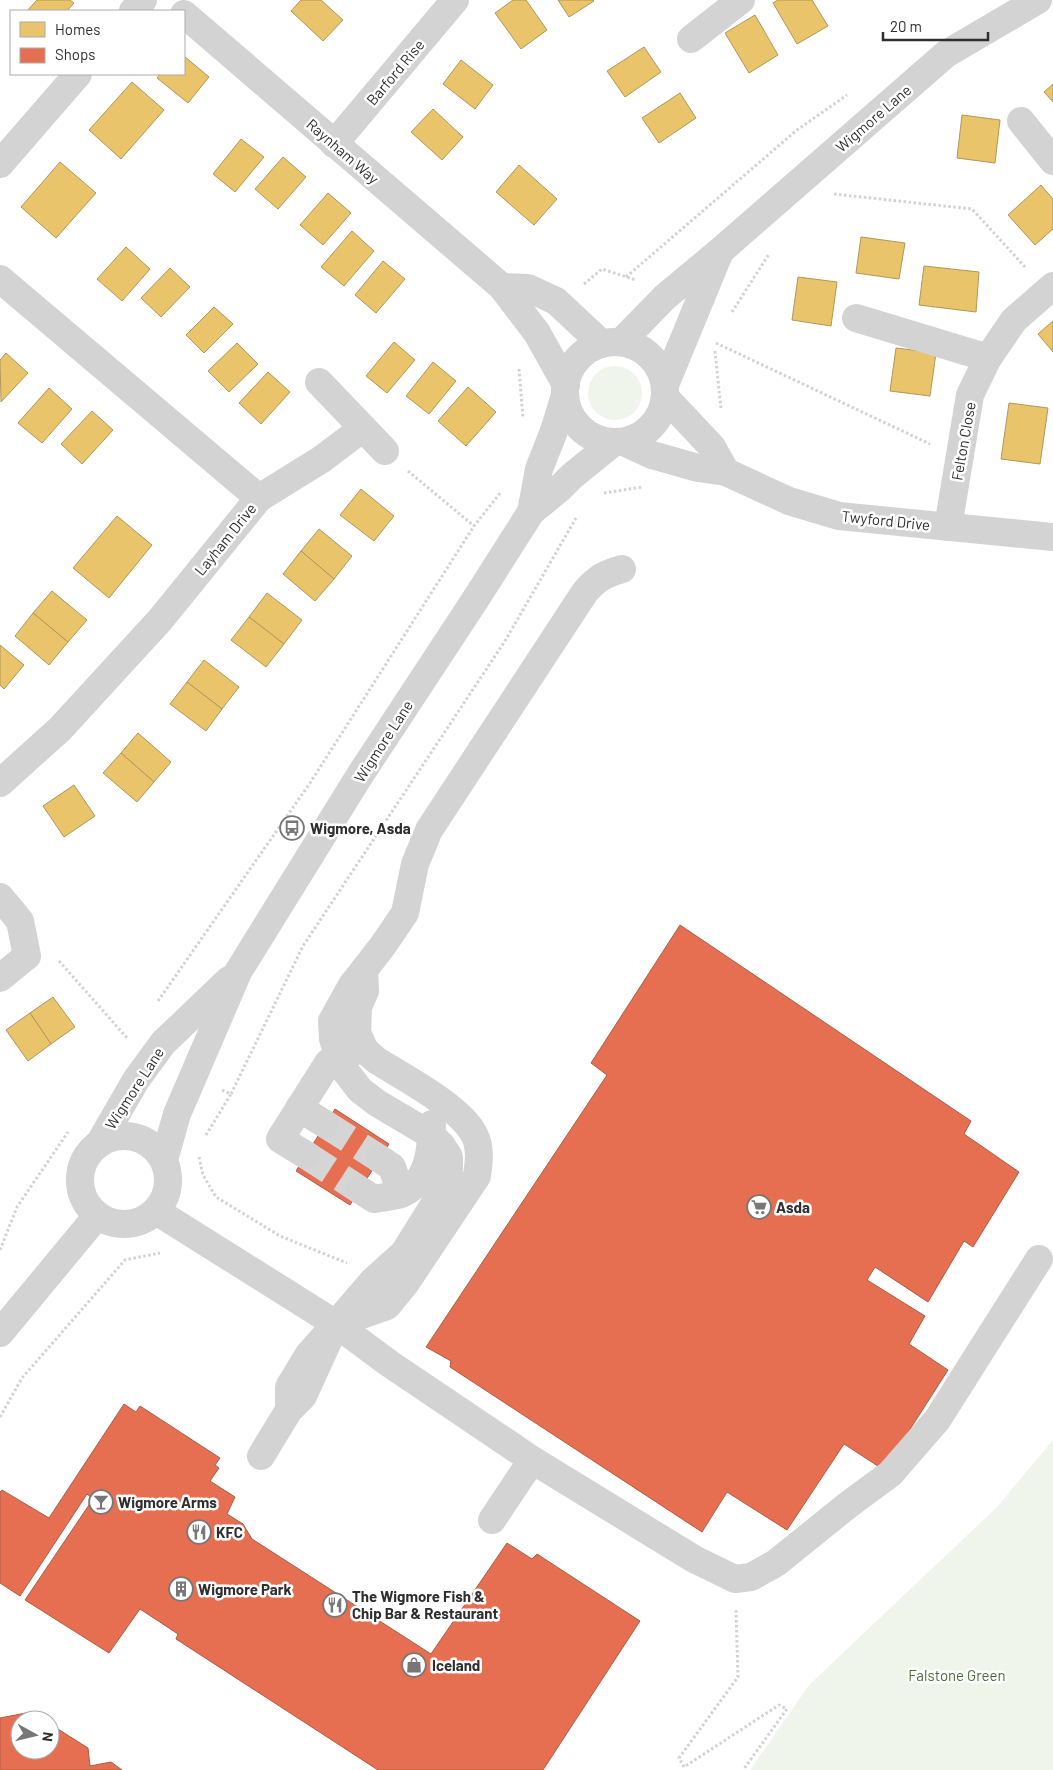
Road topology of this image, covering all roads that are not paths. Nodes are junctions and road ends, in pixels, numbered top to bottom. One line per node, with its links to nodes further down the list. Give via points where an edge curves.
1 (143, 0): 6 (street)
2 (167, 0): 7 (street)
3 (455, 0): 12 (street, Barford Rise)
4 (741, 0): 9 (street)
5 (1038, 0): 15 (street, Wigmore Lane, via 946,54)
6 (134, 10)
7 (179, 10)
8 (185, 15): 12 (street, Raynham Way)
9 (691, 39)
10 (77, 75): 14 (street)
11 (1021, 120): 13 (street)
12 (334, 144): 17 (street, Raynham Way)
13 (1053, 161)
14 (0, 164)
15 (719, 252): 20 (street, Wigmore Lane); 24 (street, Wigmore Lane)
16 (0, 279): 29 (street, Layham Drive)
17 (502, 287): 20 (street, via 528,288 556,302); 23 (street, Raynham Way, via 537,333)
18 (1050, 288): 21 (street, Felton Close, via 1014,320)
19 (856, 318): 21 (street)
20 (611, 343): 23 (street, Wigmore Lane, via 589,350 578,358 570,371); 24 (street, via 641,349 657,364)
21 (988, 358): 31 (street, Felton Close, via 970,395)
22 (319, 382): 25 (street)
23 (565, 390): 26 (street, via 572,419 581,429 602,441); 30 (street, Wigmore Lane, via 539,469)
24 (665, 391): 26 (street, Wigmore Lane, via 661,413 652,426 639,436); 28 (street, via 712,447)
25 (363, 428): 27 (street); 29 (street, via 322,459)
26 (619, 442): 28 (street, Twyford Drive, via 698,468); 30 (street, Wigmore Lane)
27 (385, 451)
28 (726, 472): 31 (street, Twyford Drive, via 789,501 838,516)
29 (259, 498): 34 (street, Layham Drive, via 160,620 60,729)
30 (530, 512): 37 (street, Wigmore Lane, via 360,775)
31 (948, 526): 32 (street, Twyford Drive)
32 (1053, 537)
33 (622, 569): 36 (street, via 606,574 585,592 429,830 415,864 405,913)
34 (0, 783)
35 (0, 897): 38 (street, via 20,921 27,956)
36 (364, 970): 39 (street, via 332,1021); 40 (street, via 365,991 358,1007 356,1033)
37 (238, 972): 43 (street, Wigmore Lane, via 163,1043 136,1080); 44 (street, Wigmore Lane, via 177,1114)
38 (0, 978)
39 (338, 1055): 40 (street); 41 (street, via 328,1063); 42 (street, via 360,1090)
40 (371, 1055): 42 (street, via 377,1080 432,1116); 51 (street, via 459,1114 475,1136 480,1160 477,1176 387,1306)
41 (295, 1116): 41 (street, via 280,1139 315,1140)
42 (431, 1135): 46 (street, via 428,1165 414,1187); 48 (street, via 449,1157 449,1168 447,1184)
43 (99, 1144): 44 (street, Wigmore Lane, via 128,1136 142,1139); 49 (street, Wigmore Lane, via 82,1166 80,1179 82,1193)
44 (164, 1160): 47 (street, Wigmore Lane, via 169,1187)
45 (370, 1174): 46 (street)
46 (400, 1194): 48 (street)
47 (156, 1211): 49 (street, via 146,1219 121,1225); 51 (street)
48 (431, 1212): 51 (street, via 404,1253 373,1281)
49 (97, 1216): 52 (street)
50 (1040, 1259): 54 (street, via 937,1420 890,1474 776,1563 751,1577 735,1579 694,1559)
51 (336, 1324): 53 (street, via 309,1354 289,1387 290,1410); 54 (street)
52 (0, 1333)
53 (261, 1456)
54 (534, 1461): 55 (street)
55 (492, 1520)

